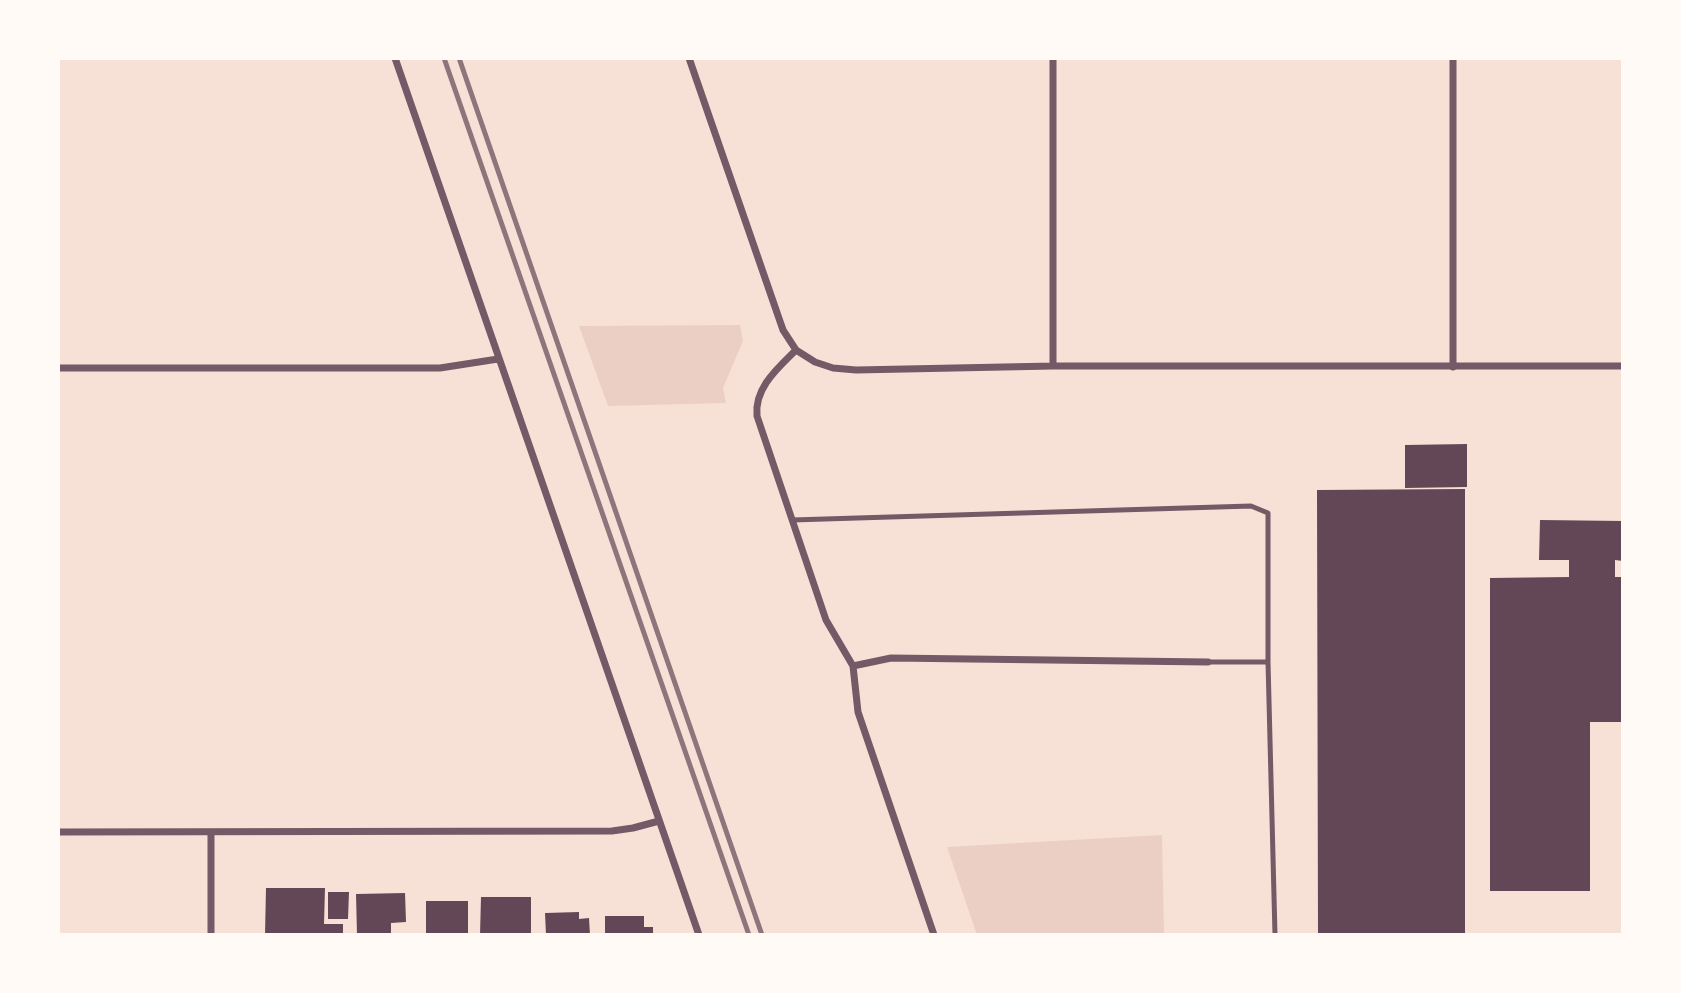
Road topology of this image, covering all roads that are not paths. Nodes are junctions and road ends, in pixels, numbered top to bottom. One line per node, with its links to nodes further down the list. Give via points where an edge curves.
1 (395, 58): 6 (street)
2 (689, 58): 5 (street, via 783,330)
3 (1053, 58): 7 (street)
4 (1454, 58): 9 (street)
5 (796, 350): 7 (street, via 816,362 843,369); 11 (street, via 763,387 756,408)
6 (498, 359): 10 (street, via 440,368); 15 (street)
7 (1053, 366): 9 (street)
8 (1623, 366): 9 (street)
9 (1453, 367)
10 (58, 368)
11 (792, 520): 13 (lane, via 1251,506 1268,513); 14 (street, via 826,620)
12 (1208, 662): 13 (lane); 14 (street, via 891,658)
13 (1268, 662): 21 (lane)
14 (853, 666): 20 (street, via 858,712)
15 (659, 821): 17 (street, via 612,831); 19 (street)
16 (58, 832): 17 (street)
17 (211, 832): 18 (street)
18 (211, 935)
19 (699, 935)
20 (934, 935)
21 (1275, 935)

